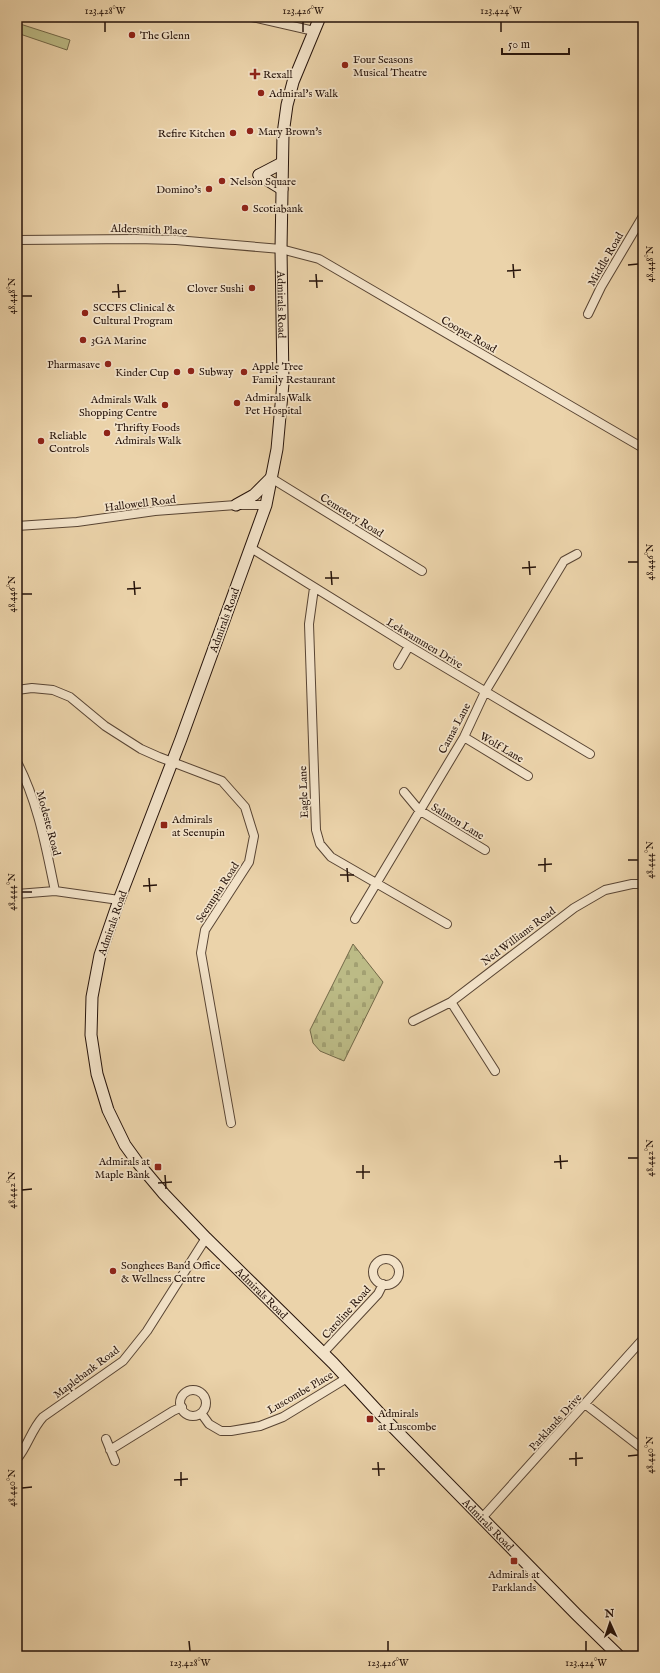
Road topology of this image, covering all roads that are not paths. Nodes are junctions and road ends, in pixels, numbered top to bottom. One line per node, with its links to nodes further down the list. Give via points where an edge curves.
1 (252, 17): 3 (street)
2 (320, 17): 3 (main road, Admirals Road)
3 (314, 31): 4 (main road, Admirals Road, via 287,105)
4 (282, 163): 5 (main road, Admirals Road); 5 (main road, via 258,175)
5 (282, 189): 8 (main road, Admirals Road)
6 (643, 216): 9 (street, Middle Road)
7 (17, 240): 8 (street, Aldersmith Place, via 146,239)
8 (281, 249): 10 (street, Cooper Road, via 319,259); 11 (main road, Admirals Road, via 283,383 277,449)
9 (588, 314)
10 (643, 448)
11 (271, 478): 12 (main road, via 254,495); 13 (main road, Admirals Road); 17 (street, Cemetery Road)
12 (236, 505): 13 (street, Hallowell Road); 14 (street, Hallowell Road)
13 (266, 505): 15 (main road, Admirals Road)
14 (17, 526)
15 (251, 548): 18 (street, Lekwammen Drive); 26 (main road, Admirals Road)
16 (577, 554): 22 (street, Camas Lane, via 564,561)
17 (422, 571)
18 (314, 588): 19 (street, Lekwammen Drive); 31 (street, Eagle Lane, via 309,624 316,830 320,844 331,857)
19 (409, 646): 20 (street); 22 (street, Lekwammen Drive)
20 (398, 665)
21 (17, 690): 26 (street, Seenupin Road, via 53,690 70,697 105,726 141,748)
22 (485, 692): 23 (street, Camas Lane); 24 (street, Lekwammen Drive)
23 (464, 737): 27 (street, Wolf Lane); 29 (street, Camas Lane)
24 (590, 754)
25 (17, 762): 33 (street, Modeste Road, via 41,825)
26 (173, 762): 35 (main road, Admirals Road); 41 (street, Seenupin Road, via 222,781 246,807 254,836 249,862 205,930 201,953)
27 (528, 776)
28 (404, 792): 29 (street, Salmon Lane)
29 (419, 810): 30 (street, Salmon Lane); 31 (street, Camas Lane)
30 (485, 850)
31 (375, 884): 36 (street, Camas Lane); 37 (street, Eagle Lane)
32 (643, 884): 38 (street, Ned Williams Road, via 605,890 574,908)
33 (55, 891): 34 (street); 35 (street)
34 (17, 894)
35 (119, 900): 42 (main road, Admirals Road, via 100,955 92,997 91,1035 97,1074 108,1110 125,1145 142,1168)
36 (355, 919)
37 (447, 924)
38 (450, 1002): 39 (street, Ned Williams Road); 40 (street)
39 (413, 1021)
40 (495, 1071)
41 (231, 1124)
42 (206, 1238): 45 (main road, Admirals Road); 53 (street, Maplebank Road, via 147,1330 122,1361 43,1417 33,1429 26,1447)
43 (383, 1284): 45 (street, Caroline Road, via 378,1294)
44 (643, 1339): 47 (street, Parklands Drive)
45 (323, 1353): 46 (main road, Admirals Road)
46 (347, 1378): 49 (street, Luscombe Place, via 283,1417 260,1426 221,1431 209,1424); 55 (main road, Admirals Road)
47 (585, 1404): 51 (street); 55 (street, Parklands Drive)
48 (182, 1407): 49 (street, via 188,1414); 49 (street, via 184,1395 188,1391 196,1390 203,1394 206,1401); 52 (street)
49 (201, 1413)
50 (106, 1439): 52 (street)
51 (643, 1449)
52 (110, 1450): 54 (street)
53 (17, 1459)
54 (115, 1461)
55 (482, 1518): 56 (main road, Admirals Road)
56 (619, 1656)

